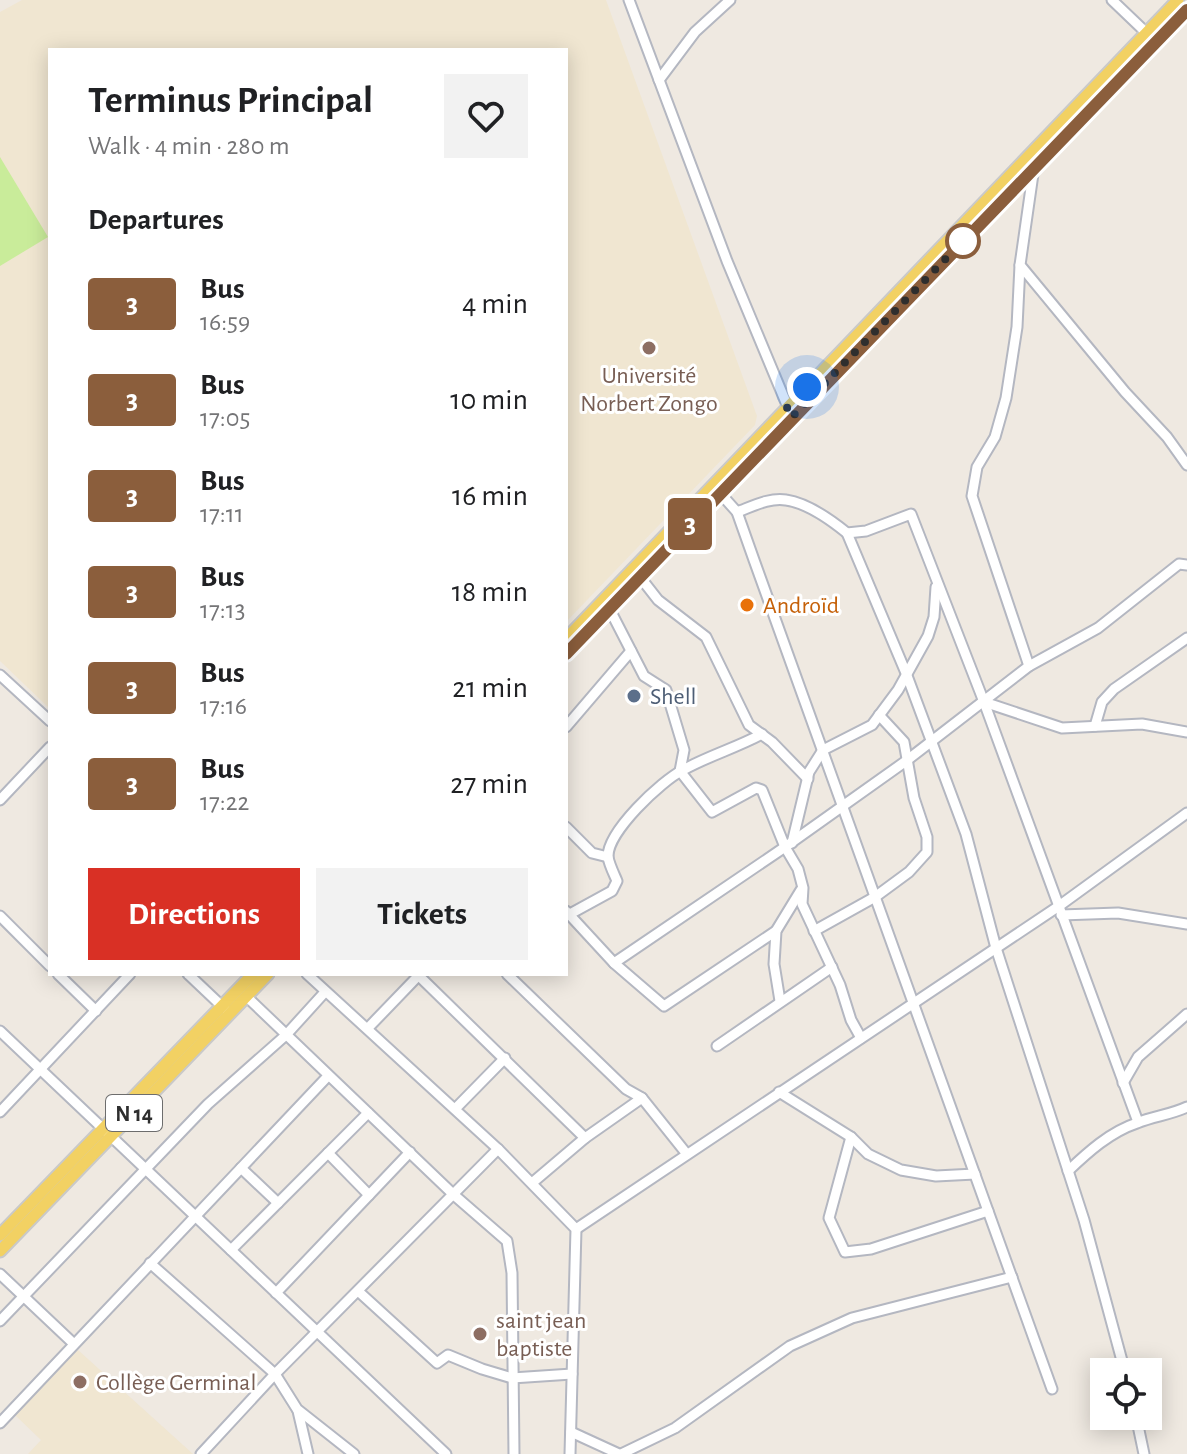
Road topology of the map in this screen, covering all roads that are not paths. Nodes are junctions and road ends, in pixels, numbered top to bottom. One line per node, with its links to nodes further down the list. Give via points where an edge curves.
1 (629, 0): 8 (street)
2 (730, 0): 8 (street, via 695,32)
3 (1112, 0): 6 (street)
4 (1178, 0): 6 (main road)
5 (1187, 10): 7 (main road)
6 (1147, 33): 7 (street); 11 (main road)
7 (1157, 43): 9 (main road)
8 (659, 80): 11 (street)
9 (1034, 167): 10 (street); 11 (main road)
10 (1020, 265): 12 (street); 24 (street, via 1006,398 995,437 977,467 972,496)
11 (789, 413): 13 (main road); 20 (main road)
12 (1187, 465)
13 (720, 493): 14 (street); 17 (main road)
14 (737, 512): 15 (street, via 784,499); 36 (street)
15 (847, 533): 18 (street, via 911,514); 25 (street)
16 (1187, 565): 24 (street, via 1179,564 1098,628)
17 (640, 577): 19 (main road); 33 (street, via 658,600 706,637 749,725)
18 (936, 583): 25 (street, via 928,636); 27 (street)
19 (609, 608): 22 (street); 23 (main road)
20 (568, 637)
21 (1187, 638): 31 (street, via 1114,689 1102,702)
22 (631, 651): 30 (street); 38 (street, via 644,676 666,690 684,750)
23 (568, 652)
24 (1029, 666): 27 (street)
25 (906, 673): 28 (street); 34 (street)
26 (1, 678): 29 (street)
27 (984, 702): 31 (street, via 1062,728); 34 (street); 48 (street)
28 (879, 715): 36 (street, via 872,725); 37 (street, via 904,742)
29 (48, 719)
30 (568, 725)
31 (1095, 726): 32 (street, via 1142,724)
32 (1187, 732)
33 (762, 734): 38 (street); 39 (street)
34 (931, 741): 37 (street); 54 (street, via 966,834)
35 (48, 749): 40 (street)
36 (823, 750): 39 (street); 41 (street)
37 (906, 761): 41 (street); 47 (street, via 927,852)
38 (680, 771): 44 (street, via 712,812 756,788 762,790); 45 (street, via 623,823)
39 (808, 779): 44 (street)
40 (0, 800)
41 (842, 805): 44 (street); 47 (street)
42 (1187, 813): 48 (street)
43 (568, 829): 45 (street, via 592,853)
44 (788, 845): 46 (street); 55 (street)
45 (608, 857): 49 (street, via 617,881 612,891)
46 (803, 888): 52 (street); 53 (street, via 802,904)
47 (875, 897): 53 (street); 70 (street)
48 (1060, 911): 51 (street); 54 (street); 82 (street)
49 (568, 912): 55 (street)
50 (0, 916): 56 (street)
51 (1187, 924)
52 (776, 931): 55 (street, via 664,1006); 69 (street)
53 (814, 931): 57 (street)
54 (996, 948): 70 (street); 99 (street)
55 (614, 963)
56 (48, 964)
57 (832, 967): 69 (street); 77 (street)
58 (60, 976): 72 (street)
59 (128, 976): 72 (street)
60 (190, 976): 71 (street)
61 (252, 976): 71 (main road, N 14)
62 (266, 976): 68 (main road, N 14)
63 (309, 976): 67 (street)
64 (418, 976): 74 (street)
65 (420, 976): 79 (street)
66 (509, 976): 84 (street, via 626,1089)
67 (325, 992): 74 (street); 76 (street)
68 (247, 997): 71 (main road, N 14); 76 (street)
69 (780, 1001): 78 (street)
70 (915, 1002): 77 (street); 100 (street)
71 (227, 1010): 90 (main road, N 14)
72 (96, 1011): 80 (street)
73 (1187, 1014): 82 (street, via 1138,1057)
74 (368, 1028): 86 (street)
75 (0, 1031): 80 (street)
76 (286, 1035): 81 (street); 98 (street)
77 (861, 1038): 83 (street)
78 (717, 1046)
79 (505, 1058): 86 (street); 92 (street)
80 (41, 1069): 87 (street); 90 (street)
81 (328, 1076): 88 (street); 97 (street)
82 (1123, 1083): 89 (street)
83 (779, 1092): 91 (street); 96 (street)
84 (642, 1098): 92 (street); 96 (street)
85 (1187, 1107): 89 (street)
86 (455, 1109): 93 (street)
87 (0, 1112)
88 (368, 1113): 94 (street); 95 (street)
89 (1138, 1122): 99 (street, via 1105,1139)
90 (107, 1133): 98 (street); 108 (main road, N 14); 110 (main road, N 14)
91 (851, 1137): 100 (street, via 868,1154 901,1170 936,1176); 105 (street, via 829,1218 845,1252 871,1249)
92 (585, 1138): 101 (street)
93 (498, 1149): 101 (street); 103 (street)
94 (410, 1152): 102 (street); 103 (street)
95 (328, 1153): 102 (street); 104 (street)
96 (686, 1153): 107 (street)
97 (241, 1168): 104 (street); 106 (street)
98 (145, 1169): 106 (street); 116 (street)
99 (1068, 1171): 120 (street)
100 (975, 1174): 105 (street)
101 (532, 1183): 107 (street)
102 (369, 1195): 115 (street)
103 (454, 1195): 114 (street); 123 (street, via 507,1241)
104 (278, 1203): 109 (street)
105 (988, 1211): 113 (street)
106 (195, 1216): 109 (street); 111 (street)
107 (576, 1229): 122 (street)
108 (0, 1235)
109 (231, 1250): 115 (street)
110 (0, 1251)
111 (150, 1263): 119 (street); 121 (street)
112 (0, 1274): 116 (street)
113 (1012, 1277): 124 (street); 135 (street, via 852,1318 790,1346 675,1428)
114 (358, 1291): 118 (street); 123 (street, via 437,1363 448,1355)
115 (276, 1293): 118 (street)
116 (24, 1296): 117 (street); 119 (street)
117 (0, 1321)
118 (317, 1332): 121 (street); 132 (street)
119 (74, 1344): 126 (street)
120 (1121, 1358)
121 (275, 1374): 125 (street); 129 (street)
122 (572, 1374): 123 (street); 128 (street)
123 (512, 1378): 133 (street)
124 (1052, 1389)
125 (297, 1409): 130 (street); 131 (street)
126 (0, 1423)
127 (1139, 1430): 136 (street)
128 (571, 1432): 134 (street); 135 (street)
129 (201, 1454)
130 (308, 1454)
131 (354, 1454)
132 (446, 1454)
133 (514, 1454)
134 (570, 1454)
135 (620, 1454)
136 (1144, 1454)

